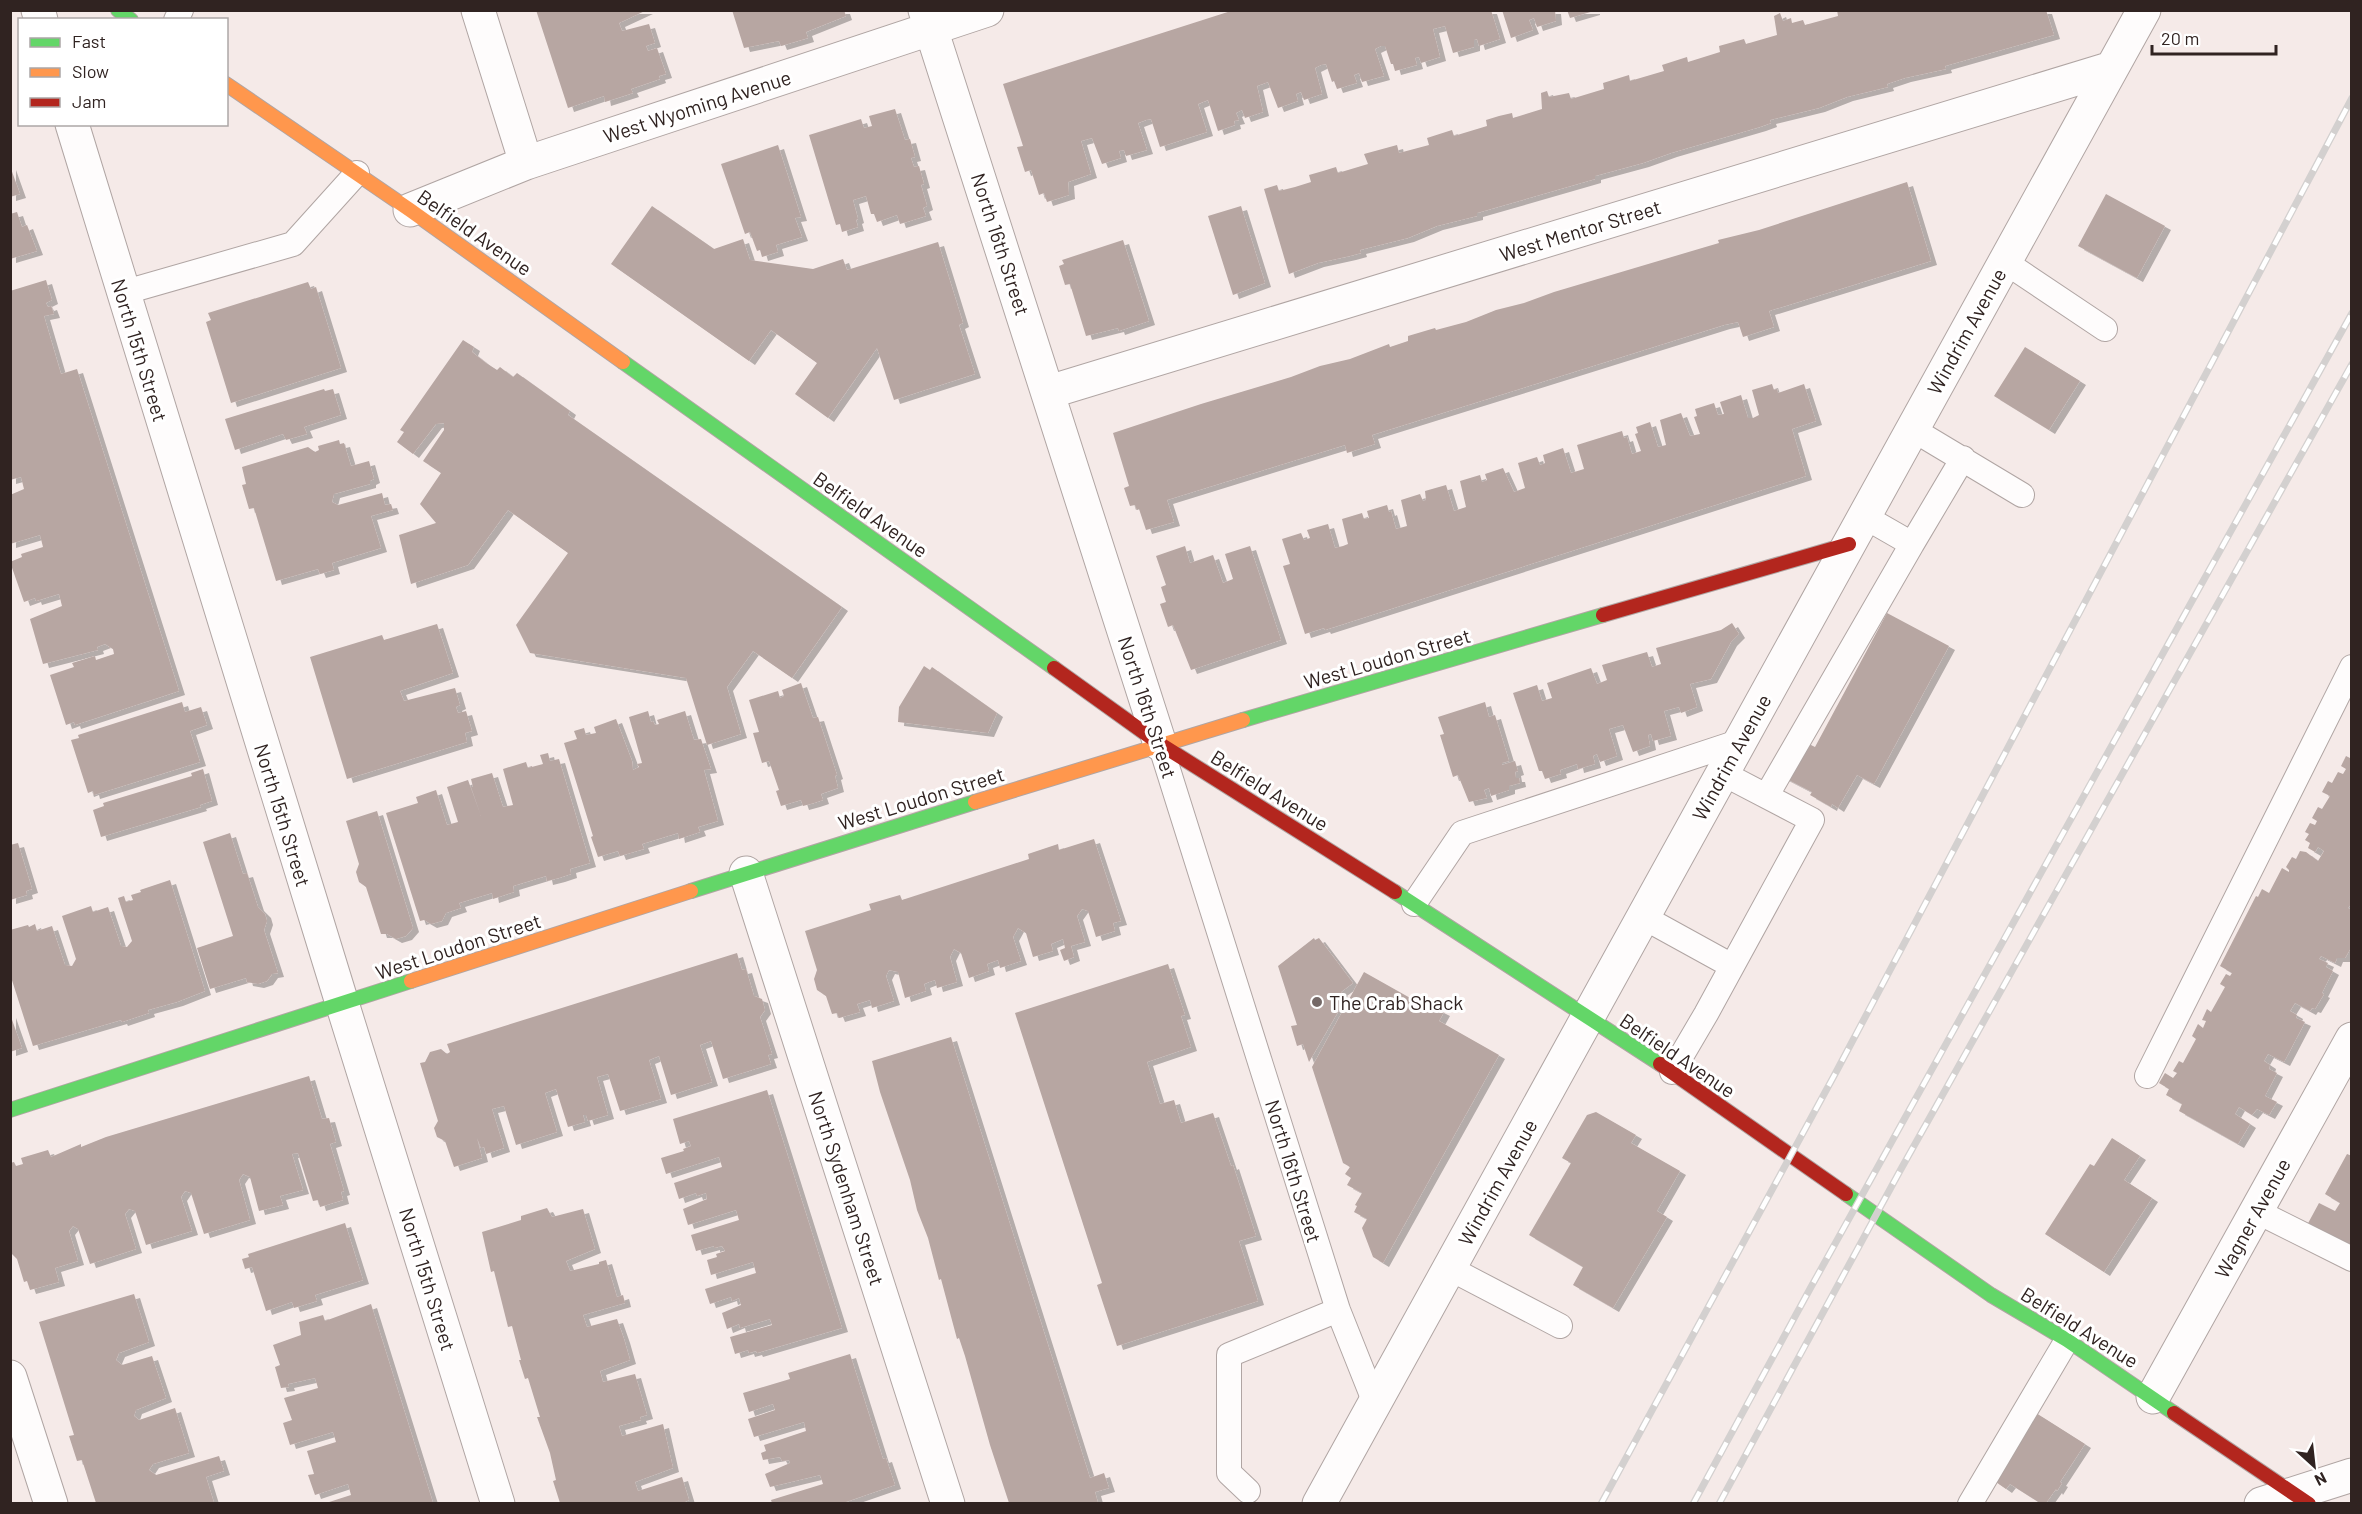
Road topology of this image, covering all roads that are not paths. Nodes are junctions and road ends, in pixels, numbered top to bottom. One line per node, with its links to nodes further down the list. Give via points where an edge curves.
1 (478, 10): 8 (street)
2 (987, 10): 4 (street, West Wyoming Avenue)
3 (2144, 10): 5 (street, Windrim Avenue)
4 (928, 19): 8 (street, West Wyoming Avenue); 14 (street, North 16th Street)
5 (2112, 68): 11 (street, Windrim Avenue); 14 (street, West Mentor Street)
6 (228, 85): 9 (main road, Belfield Avenue)
7 (73, 126): 12 (street, North 15th Street)
8 (526, 163): 10 (street, West Wyoming Avenue)
9 (357, 173): 10 (main road, Belfield Avenue); 12 (lane, via 293,244)
10 (410, 210): 22 (main road, Belfield Avenue)
11 (2005, 262): 13 (lane); 15 (street, Windrim Avenue)
12 (123, 293): 29 (street, North 15th Street)
13 (2105, 329)
14 (1049, 392): 22 (street, North 16th Street)
15 (1912, 429): 16 (lane); 18 (street, Windrim Avenue)
16 (1963, 458): 17 (lane); 19 (lane)
17 (2022, 495)
18 (1857, 531): 19 (lane); 21 (street, Windrim Avenue); 22 (main road, West Loudon Street)
19 (1912, 544): 24 (lane)
20 (2352, 668): 33 (lane)
21 (1741, 741): 23 (street, Windrim Avenue); 26 (lane, via 1462,833)
22 (1160, 744): 25 (main road, West Loudon Street); 26 (main road, Belfield Avenue); 38 (lane, North 16th Street)
23 (1722, 773): 24 (lane); 27 (street, Windrim Avenue)
24 (1767, 795): 28 (lane, via 1812,820)
25 (746, 873): 29 (main road, West Loudon Street); 49 (street, North Sydenham Street)
26 (1414, 904): 30 (main road, Belfield Avenue)
27 (1643, 917): 28 (lane); 30 (street, Windrim Avenue)
28 (1732, 966): 32 (lane)
29 (342, 1004): 34 (main road, West Loudon Street); 48 (street, North 15th Street)
30 (1588, 1018): 32 (main road, Belfield Avenue); 37 (street, Windrim Avenue)
31 (2352, 1039): 35 (street, Wagner Avenue)
32 (1671, 1072): 40 (main road, Belfield Avenue, via 1991,1294)
33 (2147, 1076)
34 (10, 1110)
35 (2256, 1211): 36 (lane); 42 (street, Wagner Avenue)
36 (2352, 1259)
37 (1449, 1268): 39 (lane); 43 (street, Windrim Avenue)
38 (1338, 1310): 43 (lane, North 16th Street); 45 (lane, via 1229,1355 1229,1473)
39 (1560, 1326)
40 (2067, 1340): 42 (main road, Belfield Avenue); 51 (lane)
41 (10, 1377): 47 (street)
42 (2153, 1398): 46 (main road, Belfield Avenue)
43 (1375, 1403): 50 (street, Windrim Avenue)
44 (2352, 1475): 46 (street)
45 (1248, 1491)
46 (2299, 1500): 52 (street)
47 (51, 1503)
48 (498, 1503)
49 (948, 1503)
50 (1319, 1503)
51 (1970, 1503)
52 (2261, 1503)

